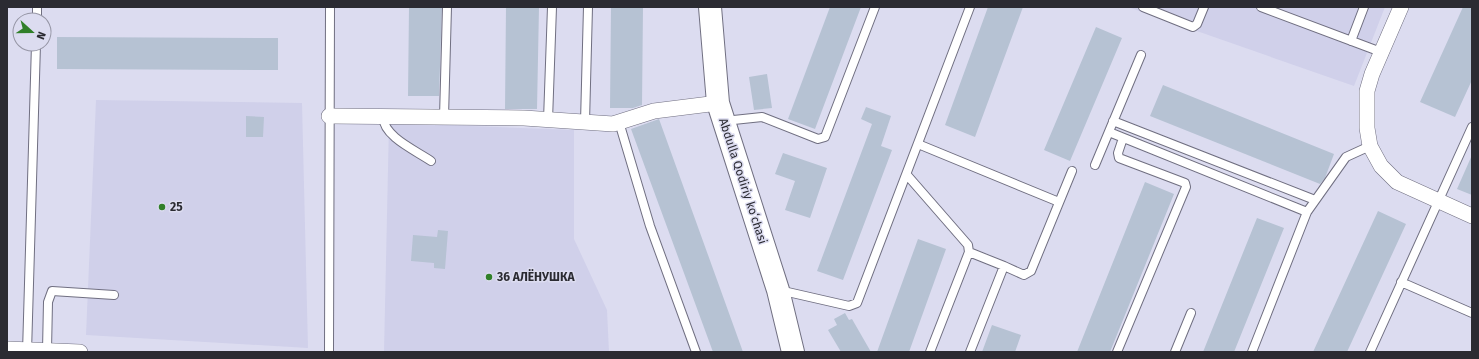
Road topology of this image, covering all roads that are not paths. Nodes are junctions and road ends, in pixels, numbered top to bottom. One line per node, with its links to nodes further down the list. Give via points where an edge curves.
1 (330, 7): 18 (lane)
2 (447, 7): 20 (lane)
3 (552, 7): 21 (lane)
4 (588, 7): 23 (lane)
5 (710, 7): 17 (street, Abdulla Qodiriy koʻchasi)
6 (875, 7): 17 (lane, via 825,137 818,138 762,117)
7 (970, 7): 28 (lane)
8 (1143, 7): 9 (lane, via 1193,27 1197,24)
9 (1204, 7)
10 (1261, 7): 13 (lane)
11 (1364, 7): 13 (lane)
12 (1401, 7): 15 (street)
13 (1351, 41): 15 (lane)
14 (36, 52): 47 (lane)
15 (1381, 52): 29 (street, via 1367,91 1366,122)
16 (1141, 54): 22 (lane)
17 (720, 112): 24 (street, via 654,111); 42 (street, Abdulla Qodiriy koʻchasi)
18 (329, 116): 19 (street); 50 (lane)
19 (383, 117): 20 (street); 30 (lane, via 383,125 392,135)
20 (444, 117): 21 (street)
21 (548, 120): 23 (street)
22 (1113, 121): 26 (lane); 34 (lane)
23 (585, 122): 24 (street)
24 (619, 122): 51 (lane, via 650,226)
25 (1472, 127): 35 (lane)
26 (1109, 132): 27 (lane); 31 (lane)
27 (1123, 138): 37 (lane); 55 (lane, via 1119,158 1185,183 1186,187)
28 (918, 144): 33 (lane); 36 (lane)
29 (1370, 146): 34 (lane, via 1346,157); 35 (street, via 1381,166 1397,182)
30 (431, 161)
31 (1095, 166)
32 (1072, 171): 36 (lane)
33 (907, 175): 39 (lane, via 968,245); 42 (lane, via 857,303 849,306)
34 (1315, 200): 37 (lane)
35 (1439, 201): 38 (street); 41 (lane)
36 (1060, 202): 40 (lane, via 1031,271 1024,275)
37 (1306, 212): 57 (lane)
38 (1472, 216)
39 (969, 252): 40 (lane); 53 (lane)
40 (1004, 266): 54 (lane)
41 (1401, 282): 44 (lane); 58 (lane)
42 (778, 290): 52 (street, Abdulla Qodiriy koʻchasi)
43 (114, 294): 48 (lane, via 52,291 48,302)
44 (1472, 313)
45 (1191, 314): 56 (lane)
46 (7, 349): 47 (street)
47 (27, 350): 48 (street)
48 (47, 350): 49 (street)
49 (80, 352)
50 (329, 352)
51 (696, 352)
52 (792, 352)
53 (930, 352)
54 (970, 352)
55 (1117, 352)
56 (1175, 352)
57 (1252, 352)
58 (1370, 352)

